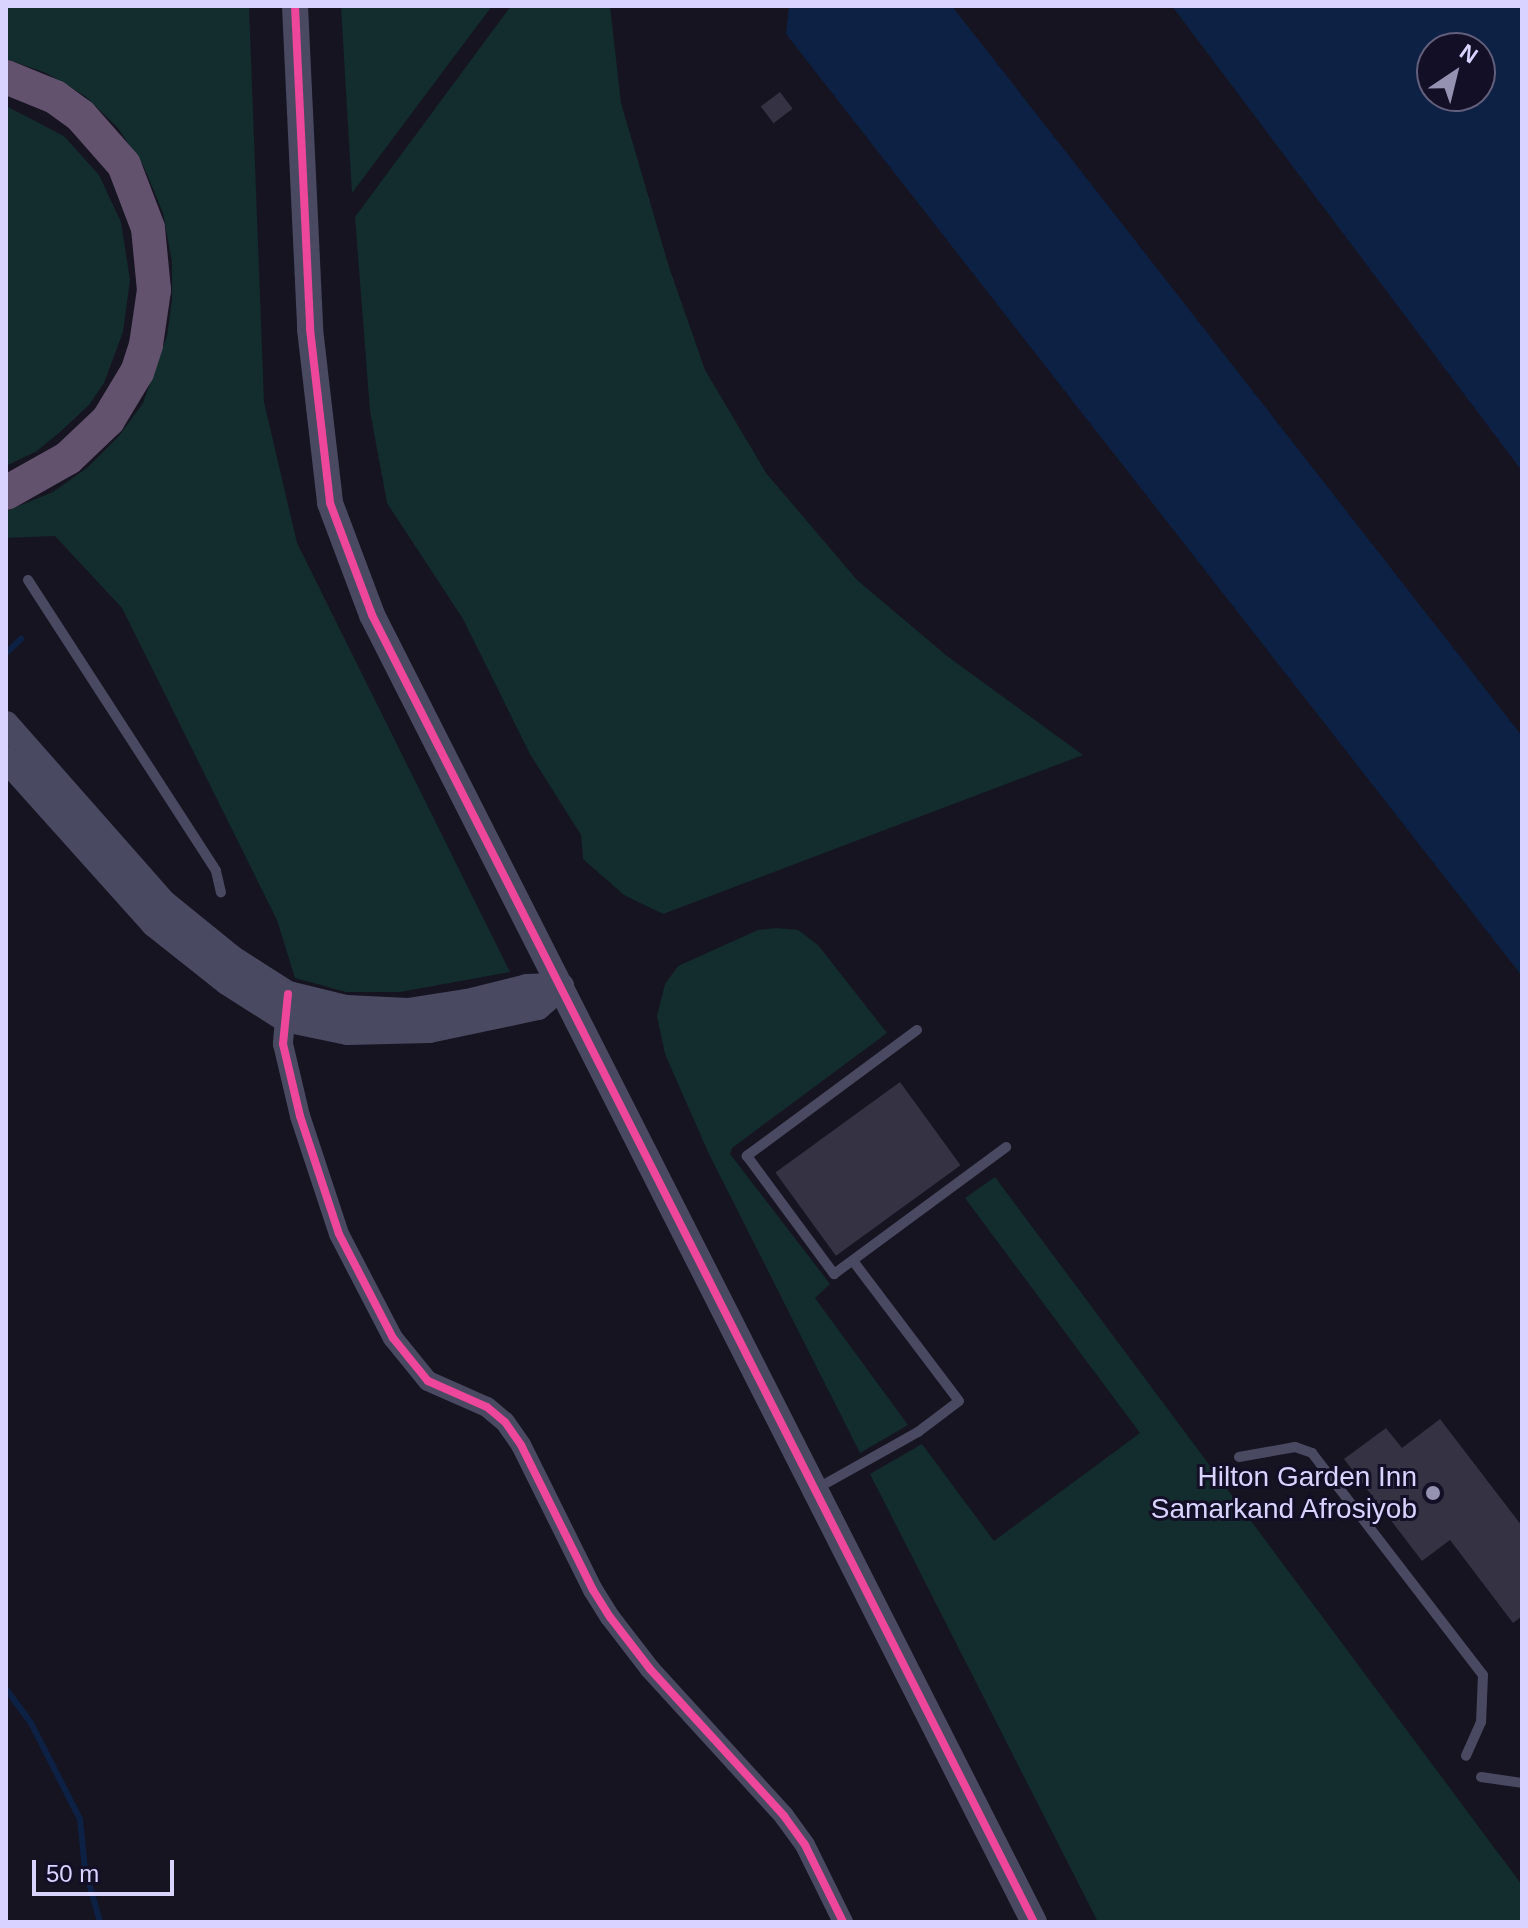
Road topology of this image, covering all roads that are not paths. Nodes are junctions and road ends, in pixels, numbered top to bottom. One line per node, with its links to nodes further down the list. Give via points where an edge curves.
1 (295, 6): 8 (street, via 310,329 330,503 372,615)
2 (6, 77): 3 (highway, via 55,97 81,116 124,165 148,228 154,290 137,372 108,420 58,465)
3 (6, 493)
4 (28, 580): 7 (lane, via 216,871)
5 (6, 724): 9 (street, via 181,919)
6 (6, 759): 9 (street, via 154,924 227,982)
7 (221, 892)
8 (561, 986): 9 (street, via 527,987 408,1011); 14 (street)
9 (287, 1007): 18 (street, via 283,1044 290,1079 339,1234 393,1338 428,1381 487,1407 505,1422 610,1617 650,1669 784,1816 805,1845)
10 (917, 1030): 12 (lane, via 747,1156 834,1274)
11 (1006, 1147): 12 (lane)
12 (853, 1261): 14 (lane, via 959,1401 918,1432)
13 (1239, 1457): 15 (lane, via 1295,1447 1312,1453 1483,1675 1481,1722)
14 (816, 1489): 19 (street)
15 (1466, 1756)
16 (1481, 1777): 17 (lane)
17 (1522, 1783)
18 (843, 1922)
19 (1034, 1922)

